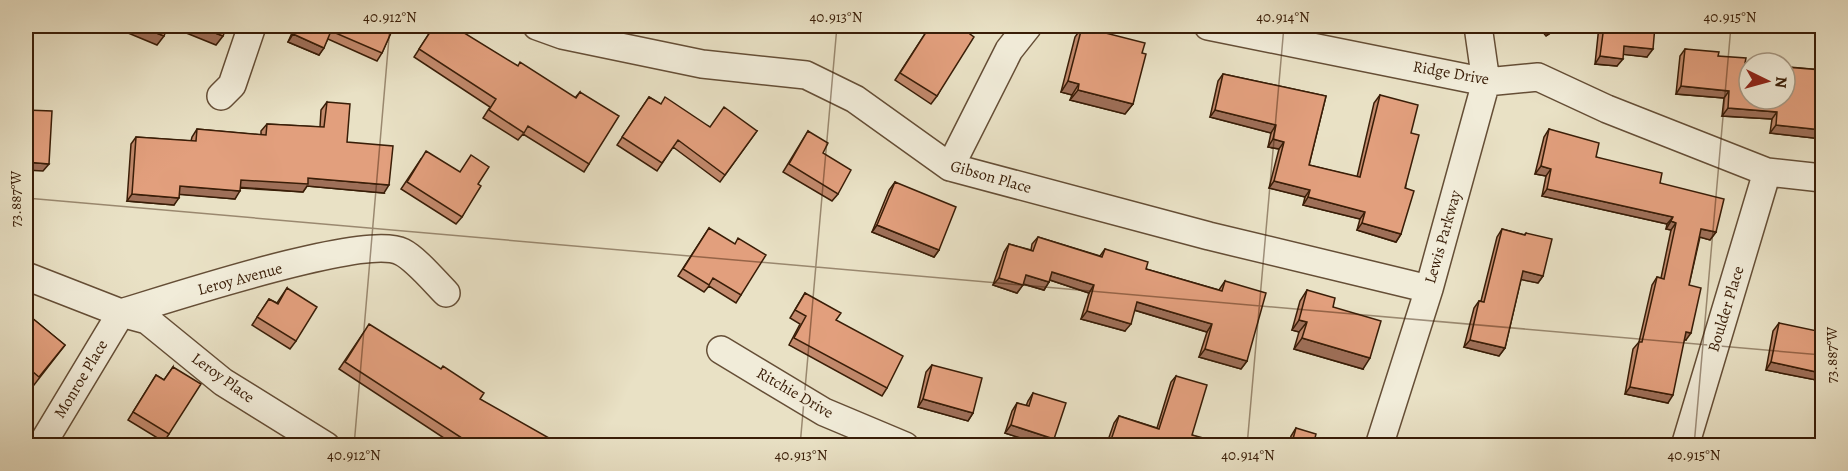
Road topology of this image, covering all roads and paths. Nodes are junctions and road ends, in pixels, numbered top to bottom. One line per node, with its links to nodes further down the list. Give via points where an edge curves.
1 (252, 26): 7 (street, via 232,85)
2 (537, 26): 8 (street, Gibson Place, via 562,35 702,64 806,75 855,99)
3 (1029, 26): 8 (street, via 1009,50)
4 (1208, 26): 6 (street, Ridge Drive)
5 (1478, 26): 6 (street, Lewis Parkway)
6 (1486, 82): 9 (street, Ridge Drive, via 1538,77); 12 (street, Lewis Parkway)
7 (221, 96)
8 (950, 167): 12 (street, Gibson Place)
9 (1767, 172): 10 (street, Ridge Drive); 20 (street, Boulder Place)
10 (1822, 178)
11 (26, 276): 14 (street)
12 (1429, 290): 19 (street, Lewis Parkway)
13 (446, 293): 14 (street, Leroy Avenue, via 402,252 365,249 260,271)
14 (121, 313): 16 (street, Monroe Place); 17 (street, Leroy Place, via 147,320 223,382)
15 (721, 350): 18 (street, Ritchie Drive, via 824,412)
16 (42, 446)
17 (326, 446)
18 (905, 446)
19 (1379, 446)
20 (1685, 446)

